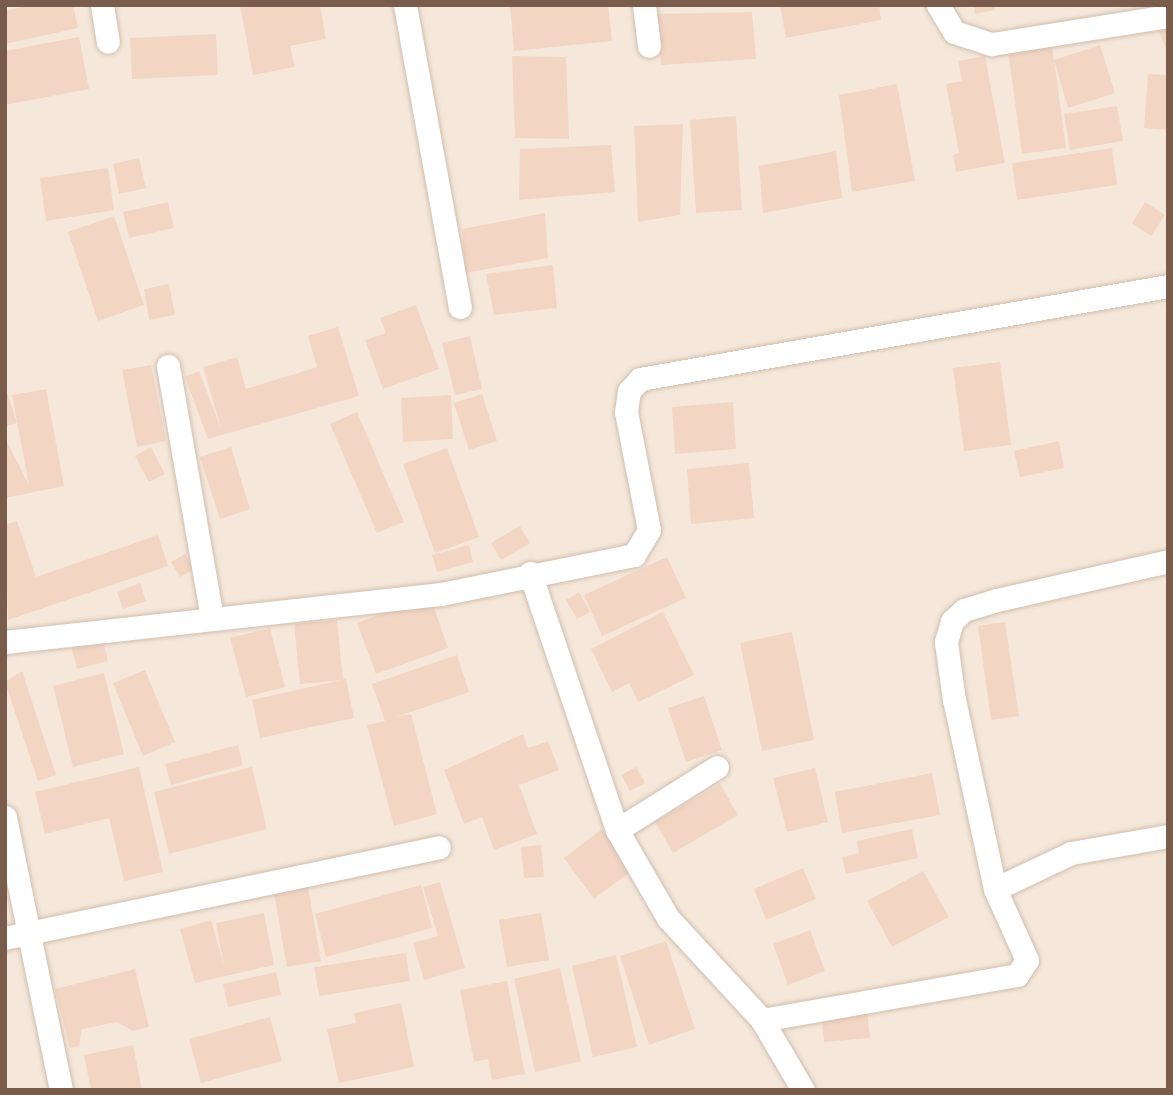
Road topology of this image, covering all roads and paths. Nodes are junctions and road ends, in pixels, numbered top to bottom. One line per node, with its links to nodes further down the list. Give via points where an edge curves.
1 (102, 5): 6 (street)
2 (405, 5): 9 (street)
3 (643, 5): 7 (street)
4 (939, 5): 5 (street, via 954,32 992,44)
5 (1168, 16)
6 (108, 42)
7 (649, 46)
8 (1168, 286): 12 (street, via 639,379 629,391 626,412 649,530 646,544 635,555)
9 (460, 307)
10 (168, 366): 13 (street)
11 (1168, 561): 20 (street, via 997,600 964,610 952,621 946,642 954,700)
12 (530, 573): 13 (street, via 441,593); 17 (street)
13 (212, 618): 14 (street)
14 (5, 642)
15 (717, 767): 17 (street)
16 (5, 817): 21 (street)
17 (617, 830): 23 (street, via 668,918)
18 (1168, 836): 20 (street, via 1071,853)
19 (439, 847): 21 (street)
20 (995, 889): 23 (street, via 1027,960 1017,975)
21 (30, 933): 22 (street); 24 (street)
22 (5, 938)
23 (762, 1020): 25 (street)
24 (61, 1090)
25 (803, 1090)

